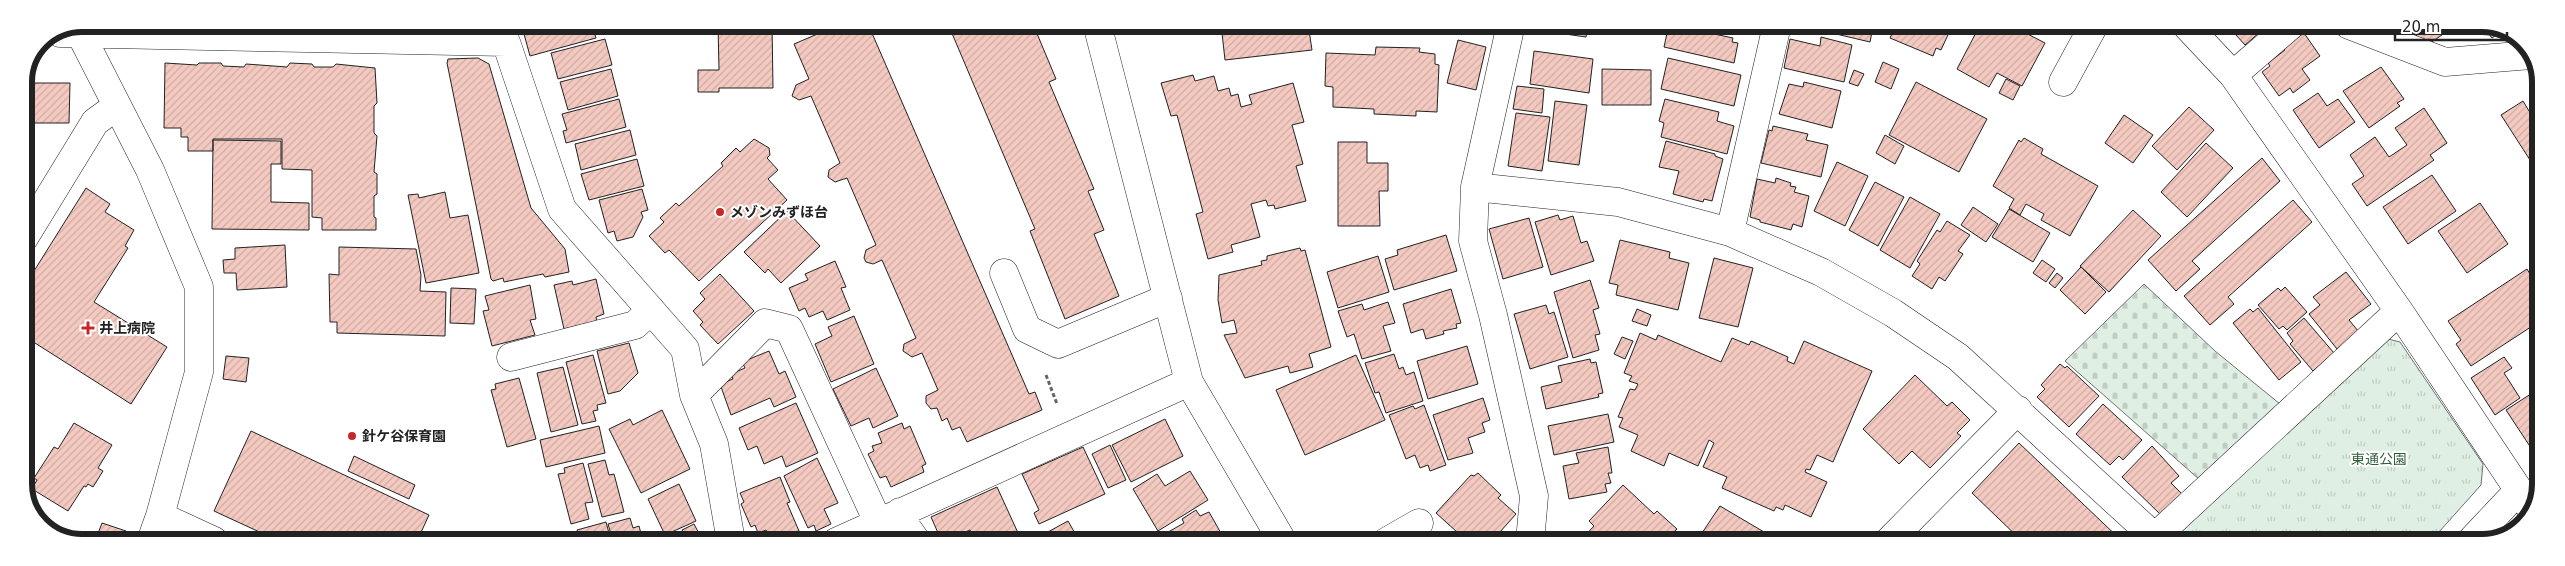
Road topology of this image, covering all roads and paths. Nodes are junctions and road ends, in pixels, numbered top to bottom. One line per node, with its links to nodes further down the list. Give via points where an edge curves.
1 (70, 33): 13 (street)
2 (73, 33): 19 (street, via 506,42 562,209)
3 (1099, 33): 18 (street)
4 (1509, 33): 14 (street)
5 (1776, 33): 16 (street)
6 (2090, 33): 12 (street)
7 (2194, 33): 11 (street)
8 (2282, 33): 11 (street)
9 (2370, 33): 10 (street, via 2445,62)
10 (2524, 56)
11 (2233, 75): 20 (street)
12 (2063, 82)
13 (117, 106): 15 (street, via 95,122); 26 (street, via 150,170 199,287 199,372)
14 (1475, 187): 16 (street, via 1618,202); 36 (street, via 1473,241 1534,496)
15 (33, 223)
16 (1730, 232): 24 (street, via 1821,272 1893,313 1958,356)
17 (1004, 273): 18 (street, via 1026,329 1058,344)
18 (1168, 298): 22 (street)
19 (651, 310): 21 (street, via 635,325); 23 (street, via 685,349)
20 (2399, 311): 25 (street); 39 (street)
21 (511, 357)
22 (1189, 382): 27 (street); 34 (street)
23 (694, 395): 27 (street, via 765,323 789,329); 31 (street, via 714,444)
24 (2018, 410): 37 (street); 38 (street)
25 (2525, 501): 40 (street)
26 (160, 516): 29 (street); 30 (street)
27 (889, 517): 32 (street); 33 (street)
28 (1419, 523): 35 (street)
29 (154, 534)
30 (199, 534)
31 (730, 534)
32 (853, 534)
33 (911, 534)
34 (1278, 534)
35 (1400, 534)
36 (1531, 534)
37 (1896, 534)
38 (2151, 534)
39 (2163, 534)
40 (2481, 534)

